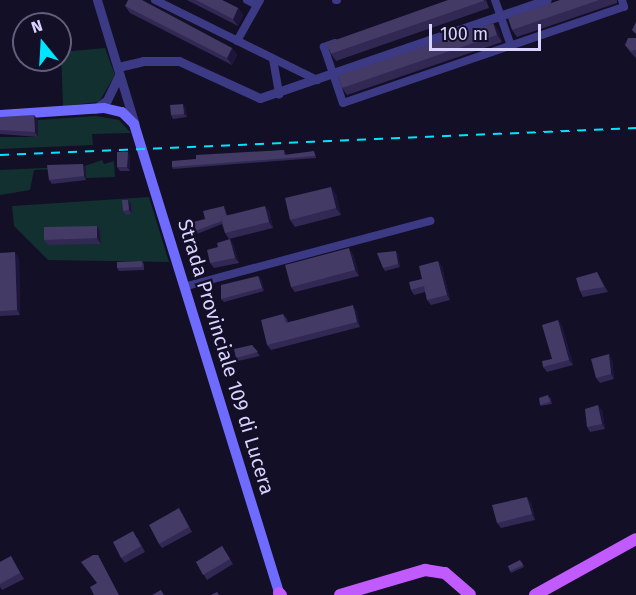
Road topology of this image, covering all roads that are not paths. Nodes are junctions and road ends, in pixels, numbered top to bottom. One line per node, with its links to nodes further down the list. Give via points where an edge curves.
1 (97, 0): 13 (street)
2 (155, 0): 10 (street)
3 (247, 0): 7 (street)
4 (495, 0): 8 (street)
5 (547, 0): 8 (street)
6 (622, 0): 11 (street, via 624,7)
7 (258, 3): 10 (street)
8 (500, 16): 11 (street); 14 (street)
9 (346, 39): 14 (street, via 324,47)
10 (237, 41): 12 (street)
11 (511, 46): 14 (street, via 343,103)
12 (273, 59): 15 (street); 16 (street)
13 (118, 70): 16 (street, via 143,61 179,61 254,98); 17 (street, via 107,100); 19 (street)
14 (333, 75): 15 (street)
15 (317, 80): 16 (street)
16 (279, 94)
17 (93, 109): 18 (main road); 19 (main road, via 122,112)
18 (0, 115)
19 (137, 130): 21 (main road, Strada Provinciale 109 di Lucera)
20 (430, 221): 21 (street)
21 (187, 286): 23 (main road, Strada Provinciale 109 di Lucera)
22 (636, 539): 26 (main road)
23 (280, 594)
24 (344, 594): 25 (main road, via 425,570 445,573)
25 (468, 594)
26 (535, 595)

